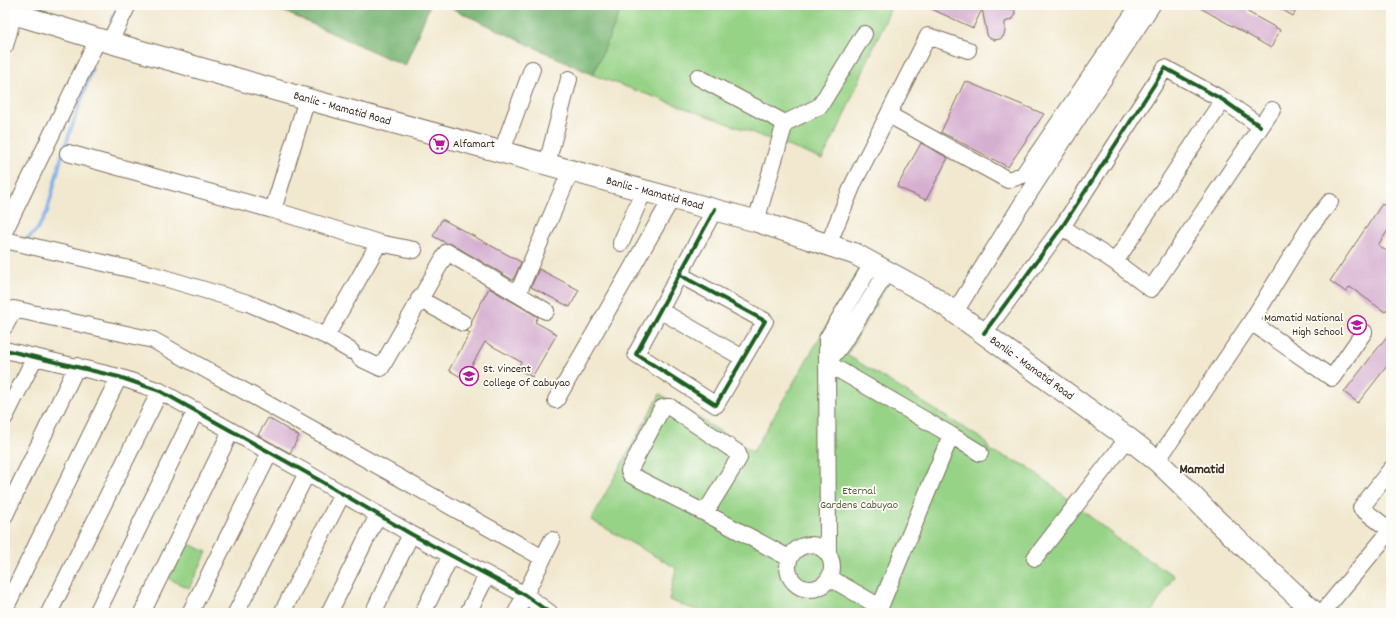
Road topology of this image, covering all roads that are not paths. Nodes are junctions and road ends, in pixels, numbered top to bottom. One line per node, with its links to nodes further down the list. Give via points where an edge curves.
1 (128, 5): 6 (street)
2 (1139, 5): 15 (street, via 1023,175 1008,180)
3 (1152, 5): 42 (street, via 1020,207)
4 (9, 12): 6 (main road, Banlic - Mamatid Road); 7 (street)
5 (864, 34): 16 (street, via 820,106)
6 (104, 40): 12 (main road, Banlic - Mamatid Road); 29 (street)
7 (5, 46)
8 (968, 50): 15 (street, via 928,36)
9 (532, 69): 18 (street)
10 (698, 77): 16 (street)
11 (569, 79): 20 (street)
12 (307, 99): 18 (main road, Banlic - Mamatid Road); 25 (street)
13 (1223, 100): 17 (street); 28 (street, via 1165,68); 35 (street)
14 (1272, 110): 17 (street)
15 (889, 115): 33 (street, via 854,182)
16 (785, 124): 27 (street)
17 (1260, 126): 35 (street, via 1150,289)
18 (502, 151): 20 (main road, Banlic - Mamatid Road)
19 (68, 153): 25 (street)
20 (546, 164): 21 (main road, Banlic - Mamatid Road)
21 (571, 170): 22 (main road, Banlic - Mamatid Road); 38 (street)
22 (644, 190): 23 (main road, Banlic - Mamatid Road); 32 (street)
23 (672, 198): 26 (main road, Banlic - Mamatid Road); 56 (street)
24 (1330, 202): 43 (street, via 1309,228)
25 (273, 210): 31 (street)
26 (715, 210): 27 (main road, Banlic - Mamatid Road); 37 (street)
27 (756, 221): 33 (main road, Banlic - Mamatid Road)
28 (1062, 227): 35 (street); 47 (street)
29 (5, 230)
30 (5, 240): 48 (street, via 151,274 248,303)
31 (379, 243): 34 (street); 48 (street)
32 (621, 243)
33 (828, 245): 36 (main road, Banlic - Mamatid Road, via 855,254)
34 (414, 250)
35 (1115, 262)
36 (880, 268): 42 (main road, Banlic - Mamatid Road, via 932,296); 52 (street, via 842,344)
37 (680, 275): 41 (street); 51 (street, via 765,322)
38 (518, 293): 39 (street, via 447,252); 40 (street)
39 (419, 300): 44 (street); 48 (street, via 381,368)
40 (546, 311)
41 (661, 311): 51 (street); 51 (street, via 636,354 716,405)
42 (955, 312): 47 (main road, Banlic - Mamatid Road)
43 (1251, 322): 46 (street, via 1332,378); 64 (street)
44 (463, 323)
45 (5, 326): 76 (street, via 14,309 153,340)
46 (1364, 332)
47 (984, 333): 61 (main road, Banlic - Mamatid Road)
48 (326, 336)
49 (5, 350): 50 (street)
50 (35, 357): 53 (street); 58 (street)
51 (743, 358)
52 (828, 363): 60 (street); 74 (street)
53 (78, 366): 54 (street); 69 (street)
54 (119, 376): 55 (street); 82 (street)
55 (160, 391): 57 (street); 84 (street)
56 (556, 400)
57 (196, 410): 59 (street); 85 (street)
58 (5, 417)
59 (231, 431): 62 (street); 86 (street)
60 (951, 435): 63 (street); 83 (street)
61 (1128, 438): 64 (main road, Banlic - Mamatid Road); 78 (street)
62 (270, 452): 66 (street); 87 (street)
63 (980, 452)
64 (1157, 461): 96 (main road, Banlic - Mamatid Road)
65 (1391, 469): 71 (street, via 1361,508)
66 (307, 472): 67 (street); 88 (street)
67 (342, 494): 70 (street); 89 (street)
68 (705, 513): 68 (street, via 739,455 670,408 662,408 629,471 635,478); 77 (street)
69 (5, 515)
70 (378, 515): 72 (street); 90 (street)
71 (1391, 531): 97 (street)
72 (411, 534): 75 (street); 91 (street)
73 (552, 540): 76 (street)
74 (828, 554): 77 (street, via 819,547 808,545 797,549); 80 (street, via 832,566)
75 (451, 555): 79 (street); 92 (street)
76 (543, 558): 81 (street)
77 (790, 558): 80 (street, via 789,574 799,586 809,590 815,589)
78 (1035, 558)
79 (487, 575): 81 (street); 93 (street)
80 (830, 578): 83 (street)
81 (525, 595): 94 (street); 95 (street)
82 (5, 609)
83 (878, 610)
84 (49, 613)
85 (96, 613)
86 (142, 613)
87 (190, 613)
88 (236, 613)
89 (282, 613)
90 (329, 613)
91 (373, 613)
92 (423, 613)
93 (468, 613)
94 (516, 613)
95 (550, 613)
96 (1315, 613)
97 (1322, 613)

